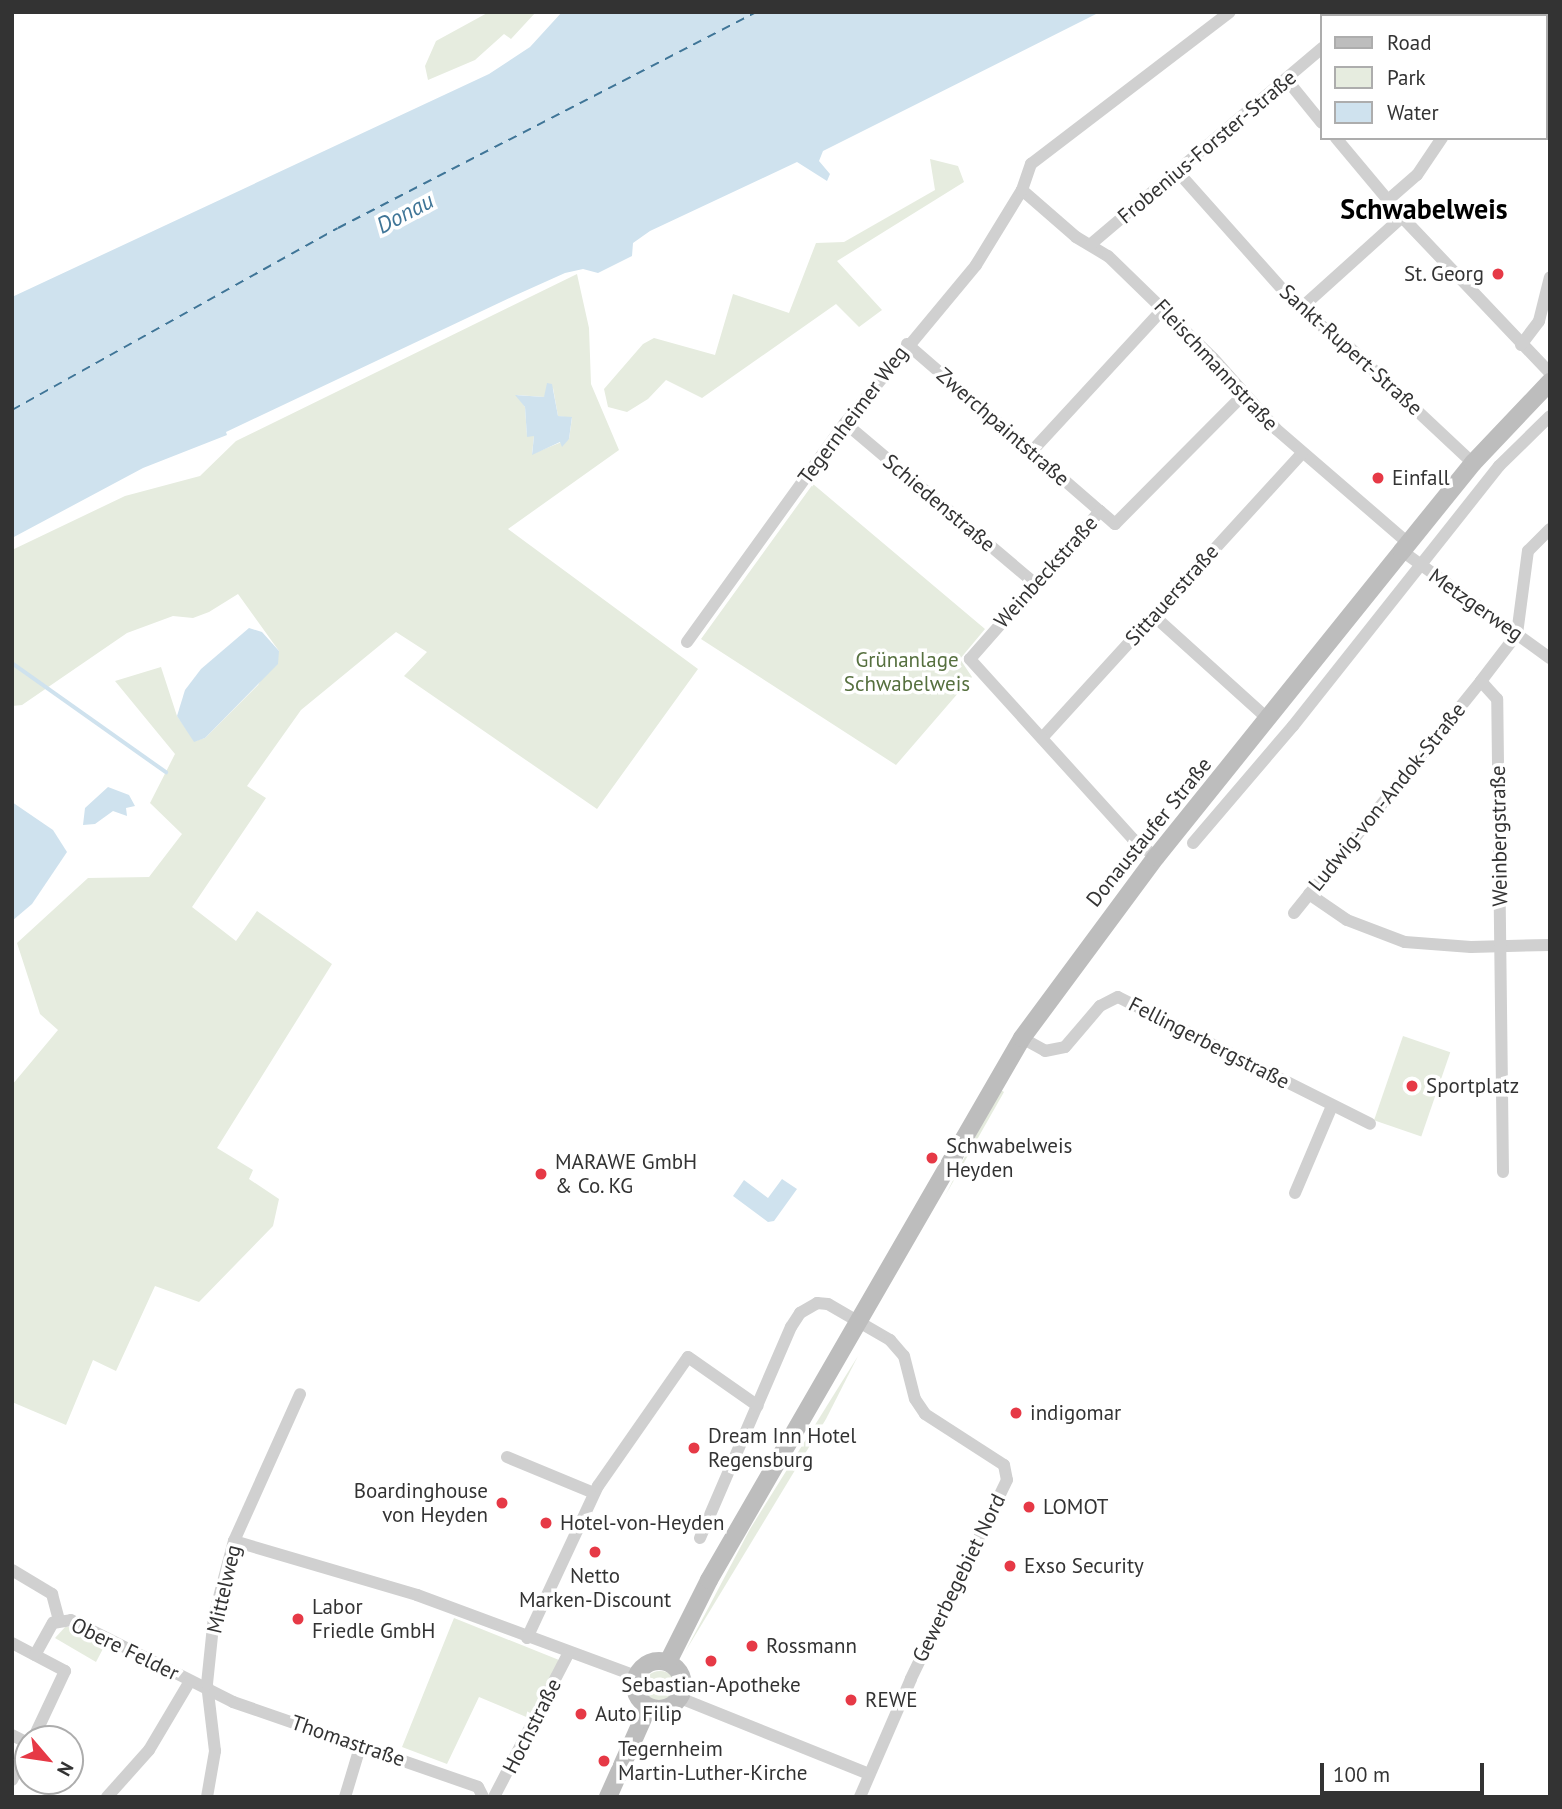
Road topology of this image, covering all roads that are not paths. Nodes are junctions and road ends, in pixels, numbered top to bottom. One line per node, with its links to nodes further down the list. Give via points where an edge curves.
1 (1230, 12): 8 (street, Tegernheimer Weg, via 1041,154 1031,164)
2 (1320, 50): 3 (street, Frobenius-Forster-Straße)
3 (1287, 80): 4 (street); 7 (street, Frobenius-Forster-Straße)
4 (1320, 120)
5 (1338, 140): 9 (street)
6 (1441, 140): 9 (street, via 1417,175)
7 (1177, 171): 11 (street, Frobenius-Forster-Straße); 14 (street, Sankt-Rupert-Straße)
8 (1021, 190): 11 (street, Fleischmannstraße); 15 (street, Tegernheimer Weg, via 975,265)
9 (1388, 200): 10 (street)
10 (1402, 217): 14 (street); 16 (street)
11 (1091, 244): 13 (street, Fleischmannstraße)
12 (1550, 277): 16 (street, via 1539,321)
13 (1164, 308): 19 (street, Fleischmannstraße); 22 (street)
14 (1300, 309): 24 (street, Sankt-Rupert-Straße, via 1350,348)
15 (907, 344): 21 (street, Tegernheimer Weg); 22 (street, Zwerchpaintstraße)
16 (1521, 345): 17 (street)
17 (1550, 373)
18 (1550, 382): 24 (main road, Donaustaufer Straße)
19 (1244, 394): 23 (street, Fleischmannstraße); 25 (street, Weinbeckstraße, via 1115,524)
20 (1550, 416): 28 (street, Donaustaufer Straße, via 1499,466)
21 (845, 423): 29 (street, Schiedenstraße); 32 (street, Tegernheimer Weg)
22 (1032, 451): 25 (street, Zwerchpaintstraße)
23 (1302, 453): 27 (street, Fleischmannstraße); 30 (street, Sittauerstraße)
24 (1473, 463): 27 (main road, Donaustaufer Straße)
25 (1100, 511): 29 (street, Weinbeckstraße)
26 (1550, 529): 31 (street, via 1528,551)
27 (1405, 547): 28 (street, Metzgerweg); 35 (main road, Donaustaufer Straße)
28 (1418, 563): 31 (street, Metzgerweg); 37 (street, Donaustaufer Straße, via 1293,726)
29 (1033, 582): 36 (street, Weinbeckstraße, via 970,659)
30 (1154, 615): 35 (street); 36 (street, Sittauerstraße)
31 (1517, 634): 33 (street, Metzgerweg); 34 (street)
32 (687, 642)
33 (1550, 658)
34 (1481, 681): 39 (street, Ludwig-von-Andok-Straße); 42 (street, Weinbergstraße, via 1497,699)
35 (1269, 720): 38 (main road, Donaustaufer Straße)
36 (1042, 738): 38 (street, via 1133,839)
37 (1193, 843)
38 (1156, 858): 43 (main road, Donaustaufer Straße)
39 (1309, 894): 40 (street, Ludwig-von-Andok-Straße); 42 (street, via 1347,920 1386,937 1431,946)
40 (1294, 913)
41 (1550, 945): 42 (street)
42 (1501, 946): 46 (street, Weinbergstraße)
43 (1022, 1038): 44 (street, Fellingerbergstraße, via 1045,1051 1065,1047 1100,1006 1118,997); 48 (main road, Donaustaufer Straße)
44 (1332, 1106): 45 (street, Fellingerbergstraße); 47 (street)
45 (1370, 1124)
46 (1503, 1172)
47 (1295, 1193)
48 (858, 1321): 50 (street, via 828,1304 808,1306 791,1328); 61 (main road, Donaustaufer Straße, via 709,1580); 69 (street, Gewerbegebiet Nord, via 898,1348 908,1365 915,1399 931,1420 1000,1460 1007,1473)
49 (300, 1394): 54 (street, Mittelweg)
50 (758, 1406): 52 (street, via 688,1357); 53 (street)
51 (507, 1457): 52 (street)
52 (594, 1493): 57 (street)
53 (700, 1538)
54 (234, 1541): 57 (street, via 417,1595); 64 (street, Mittelweg, via 214,1616)
55 (12, 1570): 56 (street, Obere Felder, via 52,1594)
56 (59, 1620): 60 (street, Obere Felder, via 48,1628); 63 (street, Obere Felder, via 71,1620)
57 (527, 1638): 59 (street)
58 (12, 1643): 60 (street)
59 (568, 1654): 62 (street); 74 (street, Hochstraße)
60 (35, 1655): 67 (street, via 65,1671)
61 (668, 1662): 62 (main road, via 646,1664); 65 (main road, via 683,1682)
62 (636, 1676): 66 (main road, via 637,1697)
63 (190, 1681): 64 (street, Obere Felder); 70 (street, Obere Felder, via 149,1750)
64 (208, 1691): 68 (street, Thomastraße); 71 (street, Mittelweg, via 215,1751)
65 (680, 1698): 66 (main road, via 669,1707); 69 (street)
66 (648, 1707): 75 (main road)
67 (40, 1725)
68 (361, 1744): 72 (street); 73 (street, Thomastraße, via 478,1787)
69 (869, 1774): 76 (street, Gewerbegebiet Nord)
70 (107, 1797)
71 (207, 1797)
72 (345, 1797)
73 (483, 1797)
74 (494, 1797)
75 (608, 1797)
76 (860, 1797)

